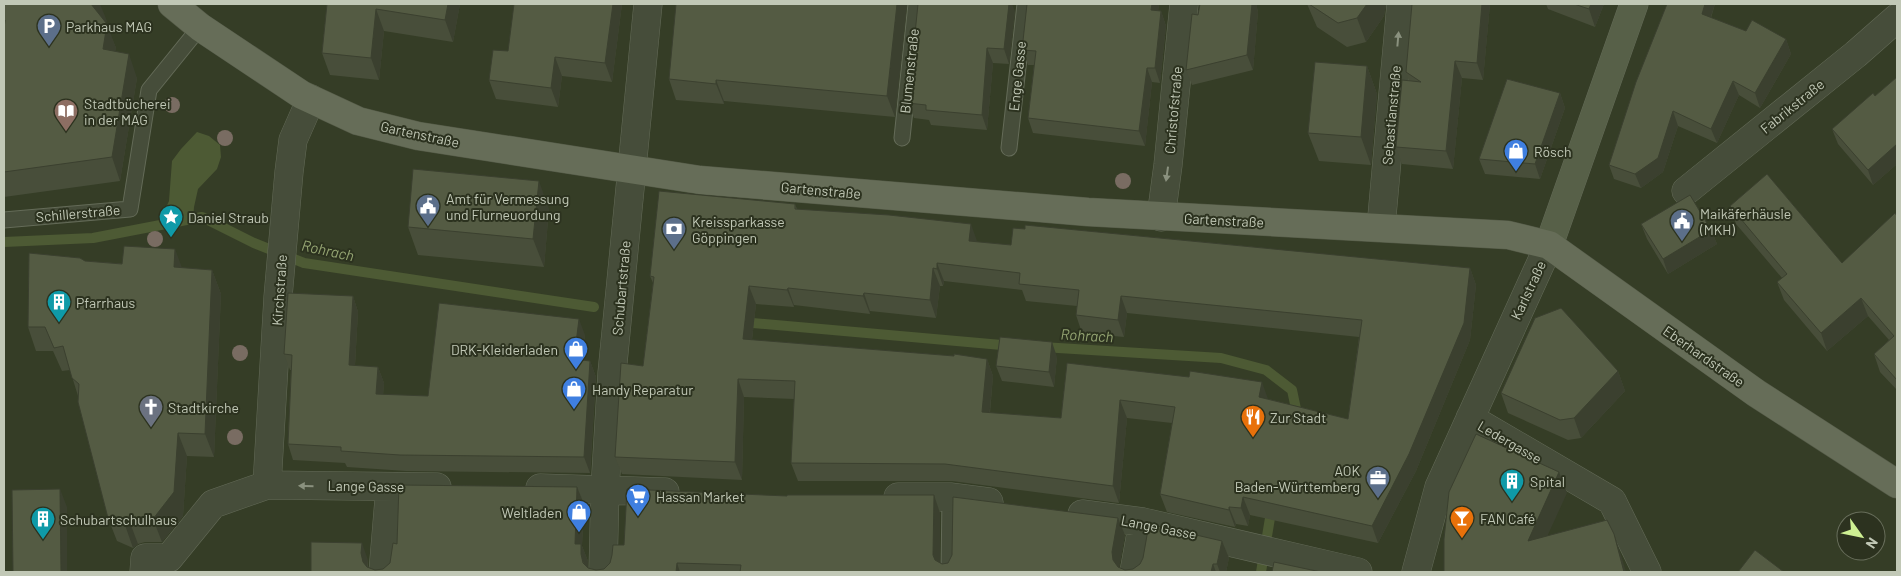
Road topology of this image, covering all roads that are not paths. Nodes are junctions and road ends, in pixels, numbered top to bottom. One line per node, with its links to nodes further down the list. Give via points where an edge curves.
1 (172, 4): 9 (main road, Gartenstraße)
2 (648, 4): 13 (street, Schubartstraße)
3 (916, 4): 11 (lane, Blumenstraße)
4 (1025, 4): 12 (lane, Enge Gasse)
5 (1184, 4): 15 (street, Christofstraße, one-way to 15)
6 (1401, 4): 17 (street, Sebastianstraße, one-way to 6)
7 (1634, 4): 19 (main road, Karlstraße)
8 (1897, 18): 14 (street, Fabrikstraße)
9 (200, 27): 10 (main road, Gartenstraße); 16 (lane, Schillerstraße, via 150,90 130,209)
10 (311, 99): 13 (main road, Gartenstraße, via 358,121 418,136); 22 (street, Kirchstraße, via 294,140 282,244)
11 (902, 138)
12 (1009, 148)
13 (632, 170): 15 (main road, Gartenstraße, via 700,180); 26 (street, Schubartstraße, via 612,373)
14 (1686, 191)
15 (1161, 217): 17 (main road, Gartenstraße)
16 (4, 220)
17 (1381, 227): 18 (main road, Gartenstraße)
18 (1508, 235): 19 (main road, Eberhardstraße)
19 (1548, 245): 20 (street, Karlstraße); 21 (main road, Eberhardstraße, via 1756,393)
20 (1470, 418): 39 (street, Karlstraße, via 1439,487); 40 (street, Ledergasse, via 1612,501)
21 (1897, 484)
22 (266, 485): 23 (street, Lange Gasse, one-way to 22); 34 (street, via 213,504 169,558 145,558)
23 (390, 486): 24 (street, Lange Gasse); 35 (street)
24 (458, 487)
25 (517, 488): 26 (street)
26 (605, 489): 27 (street); 33 (street, Schubartstraße)
27 (693, 493)
28 (871, 497): 29 (street)
29 (950, 497): 30 (street); 36 (lane)
30 (1018, 506)
31 (1056, 511): 32 (street, Lange Gasse)
32 (1143, 522): 37 (street); 38 (street, Lange Gasse)
33 (604, 560)
34 (144, 572)
35 (383, 572)
36 (948, 572)
37 (1134, 572)
38 (1358, 572)
39 (1416, 572)
40 (1647, 572)

